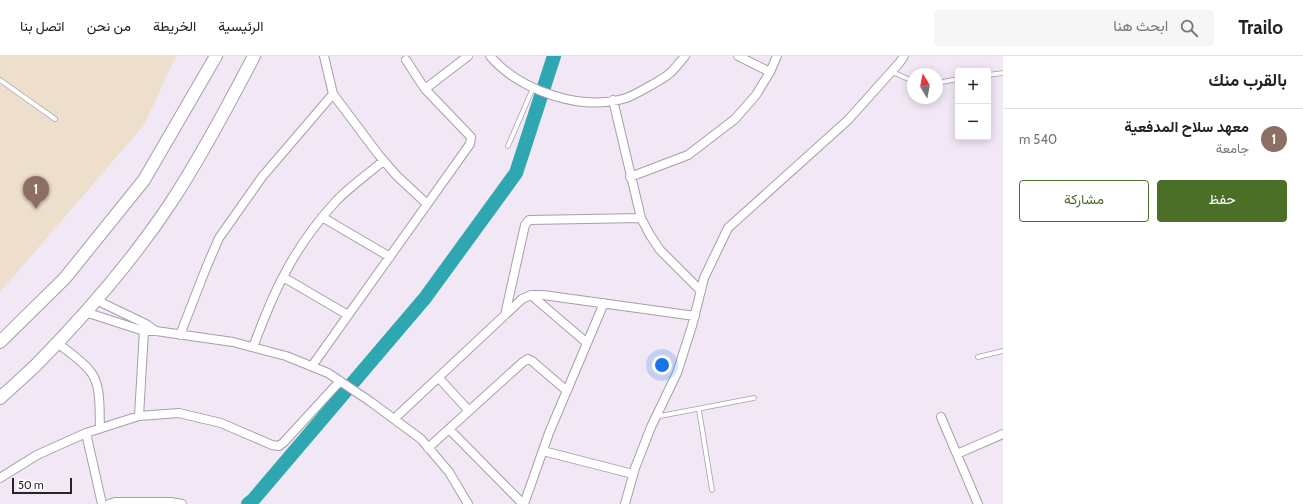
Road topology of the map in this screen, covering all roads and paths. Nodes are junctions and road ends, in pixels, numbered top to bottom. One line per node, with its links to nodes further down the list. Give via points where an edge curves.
1 (216, 56): 44 (street, via 144,180 64,278)
2 (254, 56): 35 (street, via 193,168 170,204 136,252)
3 (324, 56): 22 (street)
4 (468, 56): 20 (street)
5 (490, 56): 21 (street, via 499,66)
6 (685, 56): 23 (street, via 669,74 627,98)
7 (738, 56): 12 (street)
8 (777, 56): 12 (street)
9 (893, 56): 10 (street)
10 (902, 59): 13 (street)
11 (406, 60): 20 (street)
12 (770, 72): 27 (street, via 756,95 735,120 713,137 688,155)
13 (891, 72): 16 (lane); 33 (street, via 848,120 728,228 704,278)
14 (1003, 73): 15 (lane)
15 (991, 74)
16 (907, 79)
17 (0, 80): 24 (lane)
18 (955, 80): 19 (lane)
19 (943, 82)
20 (425, 89): 28 (street, via 471,137 470,144)
21 (536, 90): 23 (street, via 561,98 596,103); 25 (lane)
22 (333, 94): 26 (street); 43 (street, via 262,177 219,238)
23 (613, 100): 27 (street)
24 (55, 119)
25 (508, 146)
26 (383, 161): 28 (street); 29 (street)
27 (630, 177): 30 (street)
28 (428, 204): 31 (street)
29 (322, 217): 31 (street); 32 (street)
30 (641, 218): 33 (street, via 660,250); 39 (street, via 529,220 525,225)
31 (390, 257): 38 (street)
32 (283, 277): 38 (street); 47 (street)
33 (701, 291): 40 (street)
34 (531, 295): 36 (street); 39 (street, via 522,299); 46 (street)
35 (96, 300): 37 (street); 42 (street)
36 (604, 303): 40 (street); 46 (street)
37 (85, 312): 41 (street); 45 (street)
38 (348, 315): 50 (street)
39 (504, 316): 51 (street)
40 (695, 316): 59 (street, via 677,373)
41 (144, 331): 42 (street); 58 (street)
42 (156, 331): 43 (street)
43 (180, 335): 47 (street)
44 (0, 342)
45 (57, 343): 54 (street); 62 (street, via 91,371 98,392)
46 (587, 343): 53 (street)
47 (253, 347): 50 (street)
48 (1003, 351): 49 (lane)
49 (978, 357)
50 (312, 366): 52 (street)
51 (439, 378): 57 (street); 61 (street)
52 (340, 381): 58 (street, via 279,446 221,423 179,413); 61 (street)
53 (567, 391): 57 (street, via 528,359); 67 (street)
54 (0, 398)
55 (754, 398): 56 (lane)
56 (699, 410): 59 (lane); 71 (lane)
57 (469, 411): 63 (street)
58 (139, 416): 62 (street)
59 (655, 417): 69 (street)
60 (942, 417): 68 (street)
61 (394, 419): 66 (street, via 421,439)
62 (100, 428): 64 (street)
63 (449, 429): 66 (street); 76 (street)
64 (86, 432): 70 (street); 72 (street)
65 (1003, 434): 68 (street)
66 (428, 448): 75 (street, via 449,472)
67 (543, 451): 69 (street); 76 (street)
68 (957, 454): 78 (street)
69 (633, 474): 77 (street)
70 (0, 478)
71 (712, 490)
72 (102, 504)
73 (109, 504): 74 (street)
74 (182, 504)
75 (468, 504)
76 (524, 504)
77 (625, 504)
78 (978, 504)

